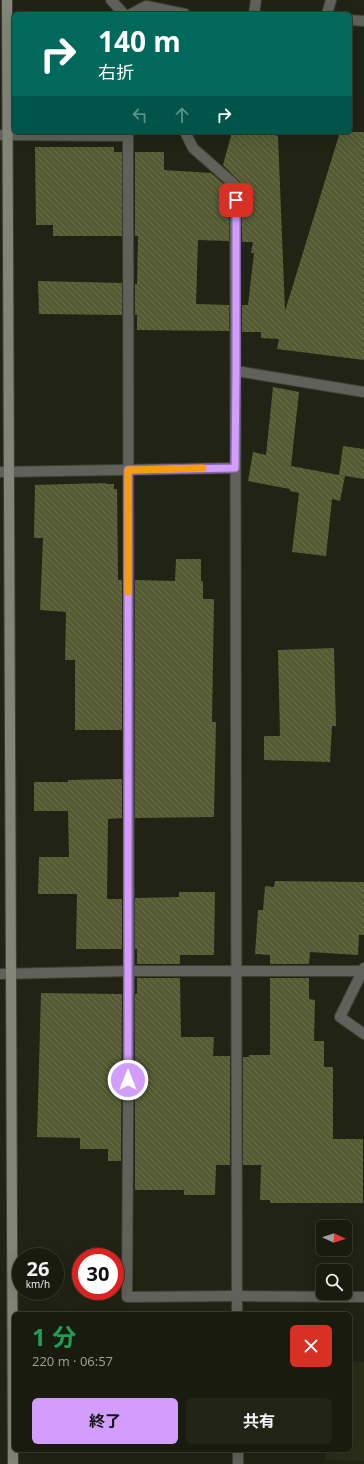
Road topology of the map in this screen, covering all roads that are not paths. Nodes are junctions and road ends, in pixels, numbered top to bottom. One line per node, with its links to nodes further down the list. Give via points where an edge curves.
1 (7, 0): 14 (main road)
2 (111, 0): 6 (street)
3 (256, 0): 9 (street)
4 (331, 0): 10 (street)
5 (147, 3): 7 (street); 8 (street)
6 (122, 12)
7 (134, 12)
8 (178, 12)
9 (254, 12)
10 (327, 12)
11 (352, 20): 12 (street)
12 (364, 21)
13 (185, 134): 15 (street, via 193,148 235,185)
14 (4, 135): 18 (street, via 128,136); 19 (main road)
15 (236, 371): 16 (street); 17 (street)
16 (364, 392)
17 (235, 468): 18 (street); 20 (street)
18 (128, 470): 19 (street); 22 (street)
19 (5, 472): 23 (main road)
20 (236, 970): 21 (street); 22 (street); 25 (street)
21 (363, 970): 24 (street, via 340,1017)
22 (129, 971): 23 (street); 25 (street, via 127,1297)
23 (5, 974): 28 (main road)
24 (364, 1034)
25 (236, 1296): 26 (street); 27 (street)
26 (364, 1296)
27 (237, 1312)
28 (12, 1403)
29 (13, 1452): 31 (main road)
30 (238, 1452): 32 (street)
31 (13, 1464)
32 (238, 1464)

